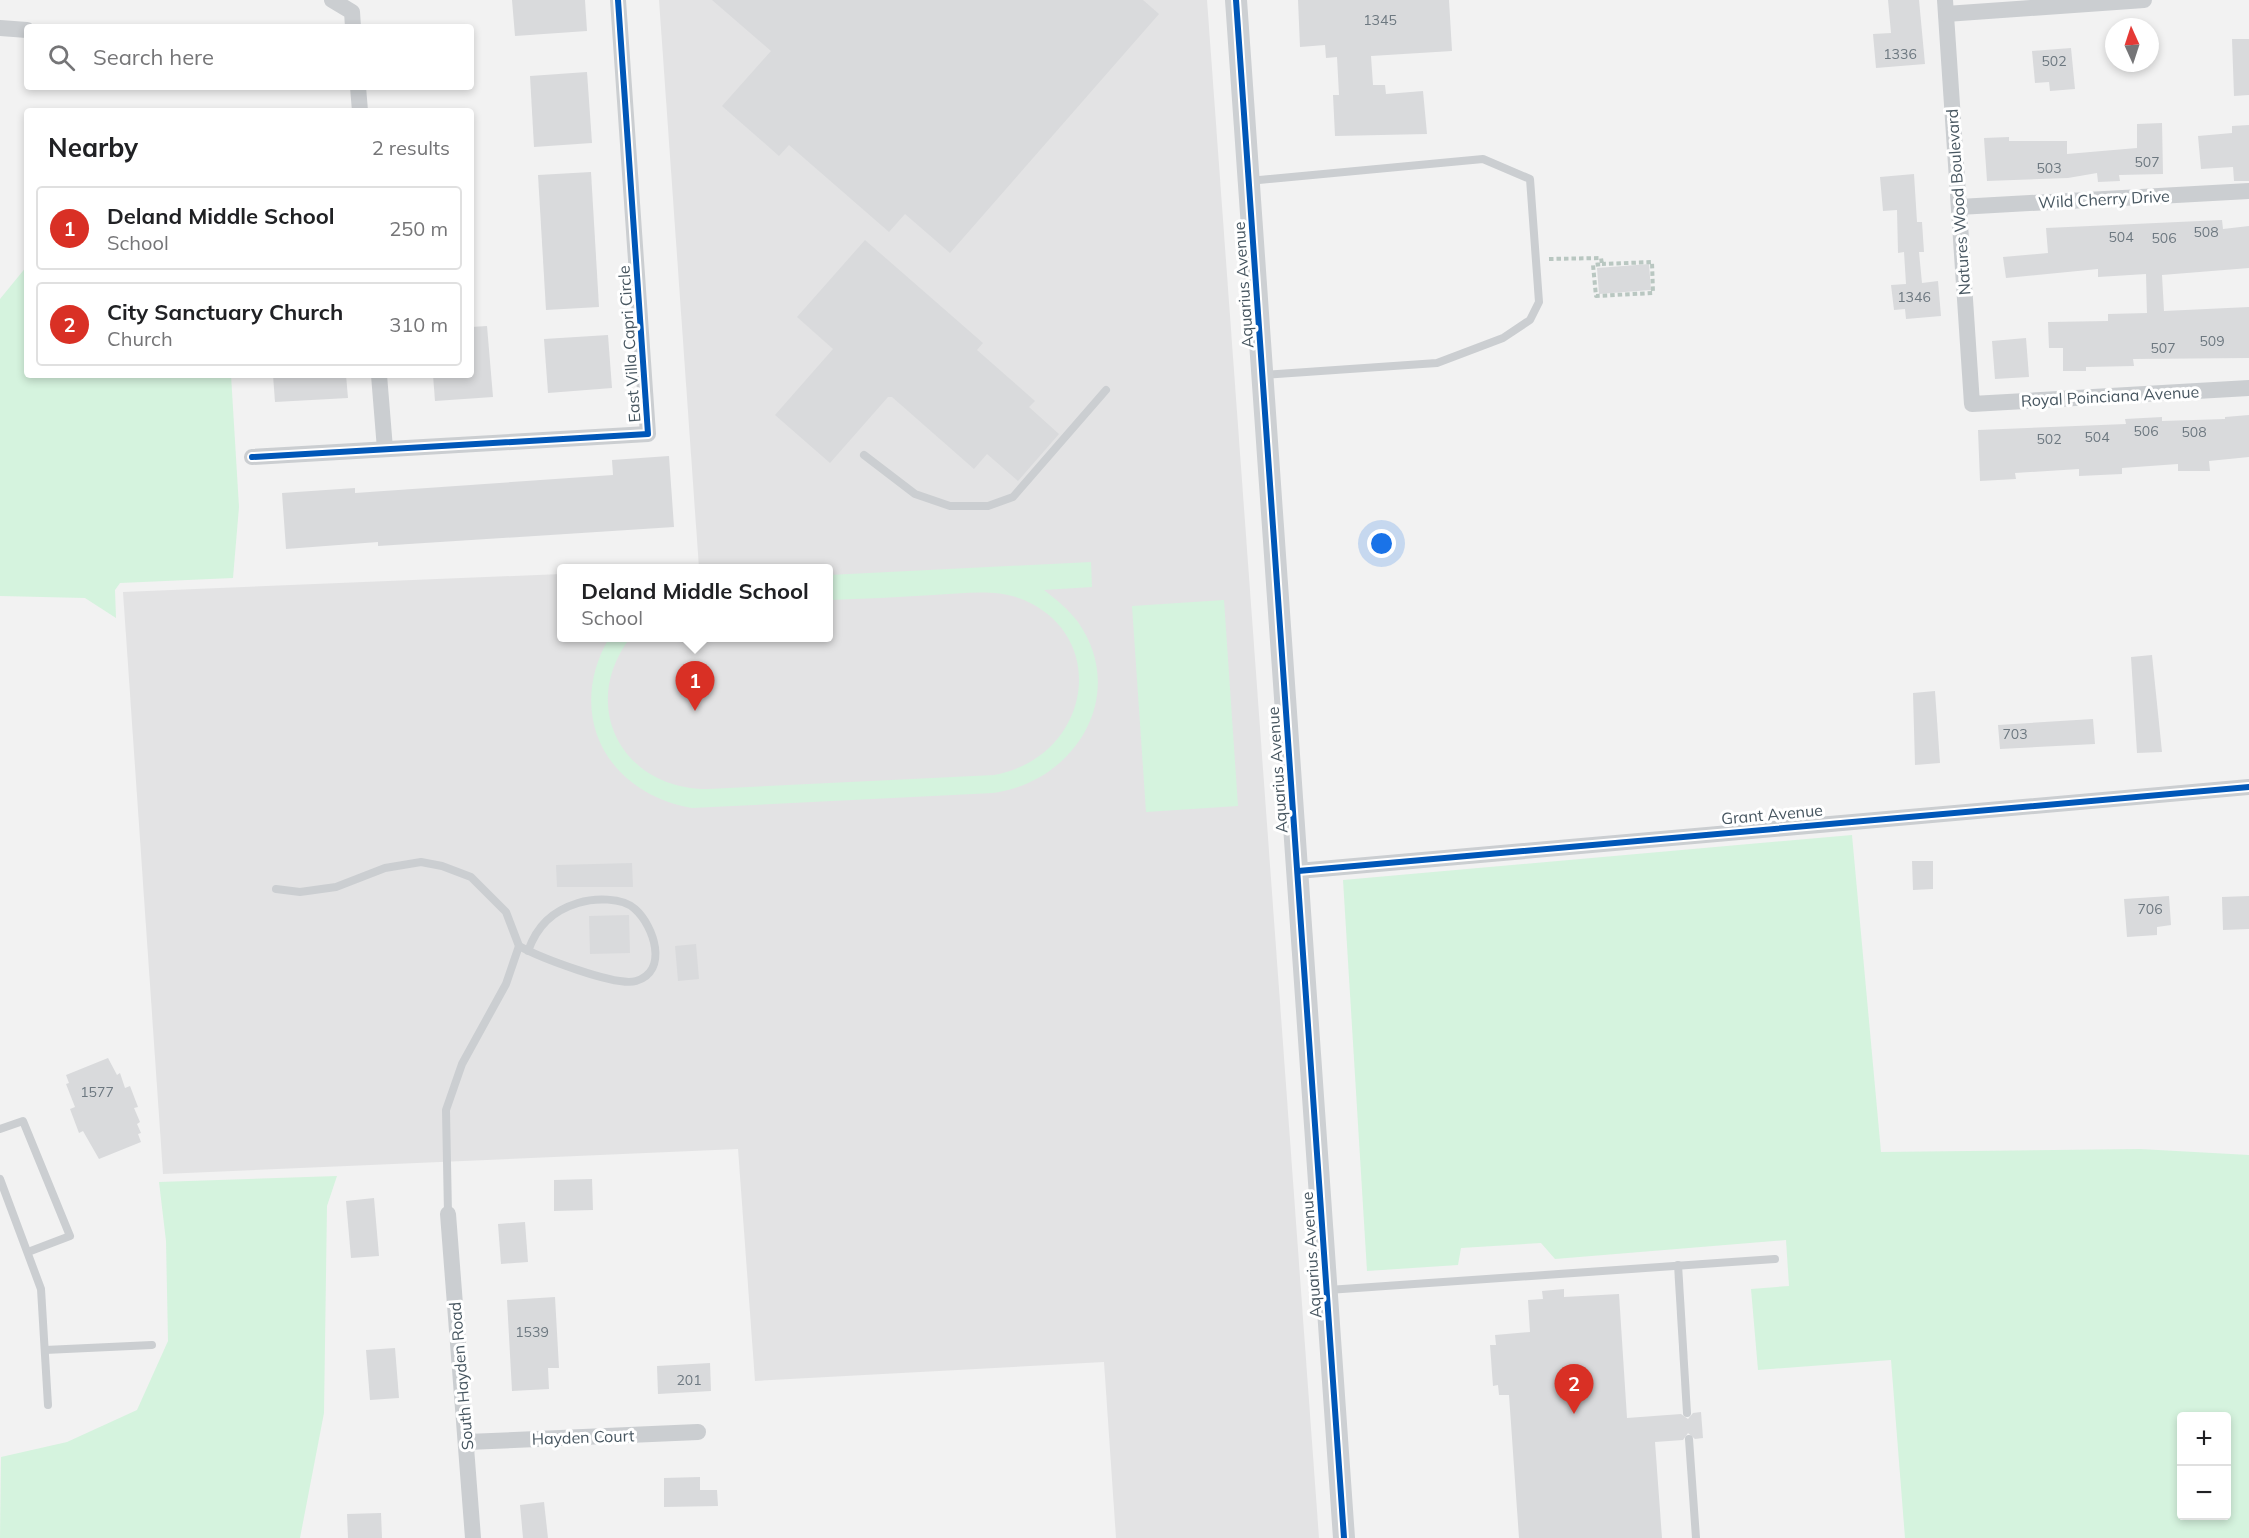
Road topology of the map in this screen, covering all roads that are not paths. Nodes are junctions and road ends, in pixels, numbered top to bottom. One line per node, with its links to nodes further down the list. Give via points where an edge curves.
1 (332, 0): 6 (street, via 352,12)
2 (618, 0): 19 (street, East Villa Capri Circle, via 648,434)
3 (1236, 0): 11 (street, Aquarius Avenue)
4 (2144, 0): 5 (street)
5 (1945, 7): 13 (street, Natures Wood Boulevard)
6 (353, 24)
7 (0, 28): 8 (street)
8 (24, 30)
9 (358, 90): 10 (street)
10 (360, 108)
11 (1249, 181): 14 (street, Aquarius Avenue); 14 (lane, via 1483,159 1530,179 1537,260 1539,302 1530,320 1503,338 1437,363)
12 (2249, 191): 13 (street, Wild Cherry Drive)
13 (1959, 207): 18 (street, Natures Wood Boulevard)
14 (1263, 375): 23 (street, Aquarius Avenue)
15 (379, 378): 19 (street)
16 (2249, 388): 18 (street, Royal Poinciana Avenue)
17 (1106, 390): 20 (lane, via 1013,497 988,506 950,506 915,494)
18 (1972, 404)
19 (385, 449): 21 (street, East Villa Capri Circle)
20 (864, 455)
21 (252, 457)
22 (2249, 787): 23 (street, Grant Avenue)
23 (1298, 871): 33 (street, Aquarius Avenue)
24 (276, 889): 25 (lane, via 300,892 336,887 385,868 421,862 442,866 471,877 506,912)
25 (519, 946): 26 (lane); 29 (lane, via 506,984 462,1064 446,1110)
26 (528, 951): 26 (lane, via 606,980 627,982 645,977 656,958 644,920 634,908 618,901 585,901 564,907 535,932)
27 (0, 1129): 30 (lane, via 23,1120 70,1236)
28 (0, 1179): 30 (lane)
29 (448, 1214): 40 (street, South Hayden Road)
30 (28, 1252): 35 (lane, via 41,1288)
31 (1775, 1258): 32 (lane)
32 (1678, 1265): 33 (lane); 37 (lane)
33 (1327, 1290): 42 (street, Aquarius Avenue)
34 (152, 1345): 35 (lane)
35 (45, 1350): 36 (lane)
36 (48, 1405)
37 (1687, 1413)
38 (698, 1432): 40 (street, Hayden Court)
39 (1689, 1439): 43 (lane)
40 (467, 1442): 41 (street, South Hayden Road)
41 (473, 1538)
42 (1344, 1538)
43 (1696, 1538)

